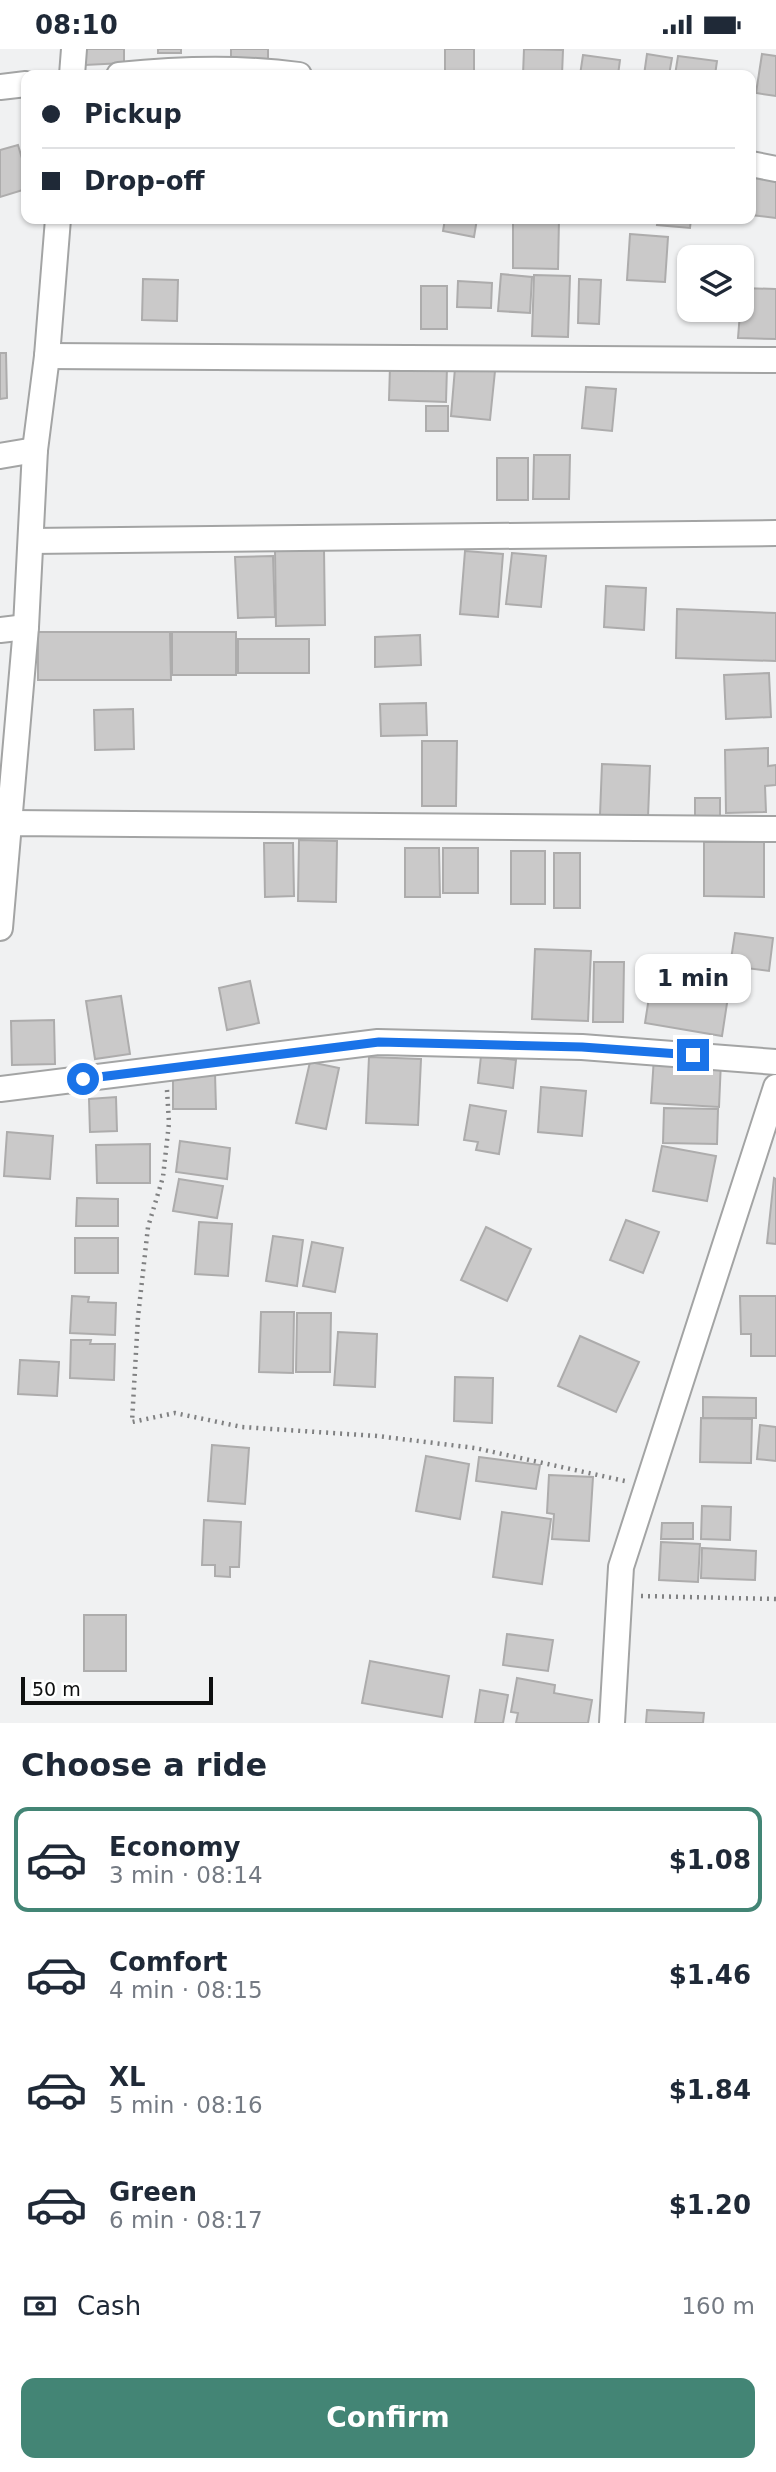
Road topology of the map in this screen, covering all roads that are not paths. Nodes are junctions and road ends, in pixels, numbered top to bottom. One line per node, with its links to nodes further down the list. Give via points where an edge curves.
1 (74, 49): 2 (street)
2 (72, 70)
3 (21, 85): 4 (street)
4 (0, 87)
5 (756, 165): 6 (street)
6 (776, 169)
7 (58, 224): 8 (street)
8 (47, 356): 9 (street); 10 (street)
9 (776, 361)
10 (35, 450): 11 (street); 13 (street)
11 (0, 456)
12 (776, 533): 13 (street)
13 (31, 541): 14 (street)
14 (26, 627): 15 (street); 16 (street)
15 (0, 630)
16 (5, 824): 17 (street); 18 (street)
17 (776, 829)
18 (0, 928)
19 (776, 1062): 21 (street, via 582,1047 379,1042)
20 (776, 1087): 22 (street, via 621,1567)
21 (0, 1089)
22 (612, 1723)

